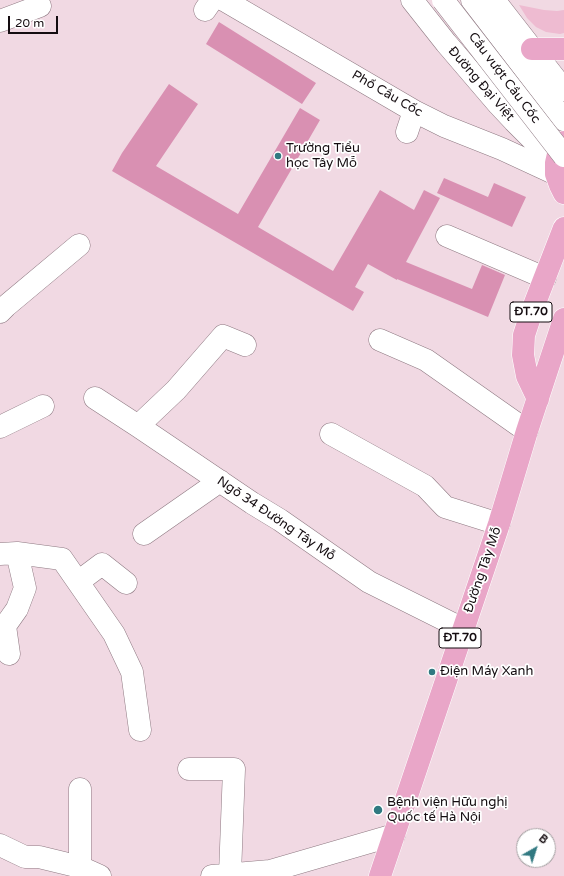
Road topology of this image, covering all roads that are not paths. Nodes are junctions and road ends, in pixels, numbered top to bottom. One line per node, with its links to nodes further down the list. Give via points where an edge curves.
1 (224, 0): 11 (street, Phố Cầu Cốc)
2 (412, 0): 15 (street, Đường Đại Việt, via 499,105)
3 (443, 0): 15 (street, Cầu vượt Cầu Cốc, bridge)
4 (472, 0): 12 (street, Cầu vượt Cầu Cốc)
5 (494, 0): 8 (street)
6 (40, 6): 7 (street)
7 (0, 21)
8 (532, 49): 9 (main road); 10 (street)
9 (564, 50)
10 (564, 90)
11 (414, 111): 13 (street); 15 (street, Phố Cầu Cốc, via 444,126)
12 (564, 120)
13 (407, 132)
14 (564, 142): 15 (main road, via 559,150)
15 (560, 172)
16 (564, 228): 19 (main road, ĐT.70)
17 (448, 236): 19 (street)
18 (79, 245): 20 (street)
19 (545, 278): 26 (main road, ĐT.70, via 524,335 523,355 527,376)
20 (0, 312)
21 (564, 318): 24 (main road, Đường Tây Mỗ / ĐT.70)
22 (380, 340): 30 (street, via 426,360)
23 (245, 345): 28 (street, via 223,336 176,390)
24 (557, 355): 26 (main road, Đường Tây Mỗ / ĐT.70)
25 (95, 398): 28 (street, Ngõ 34 Đường Tây Mỗ)
26 (538, 398): 30 (main road, Đường Tây Mỗ / ĐT.70)
27 (43, 406): 29 (street)
28 (138, 426): 32 (street, Ngõ 34 Đường Tây Mỗ)
29 (0, 427)
30 (527, 431): 33 (main road, Đường Tây Mỗ / ĐT.70)
31 (331, 434): 33 (street, via 425,486 445,507)
32 (220, 481): 34 (street); 38 (street, Ngõ 34 Đường Tây Mỗ, via 369,582)
33 (499, 524): 38 (main road, Đường Tây Mỗ / ĐT.70)
34 (144, 534)
35 (9, 553): 36 (street, via 62,559); 39 (street, via 25,588 17,609 4,626)
36 (78, 582): 37 (street, via 102,564); 40 (street, via 114,634 132,672)
37 (126, 584)
38 (463, 629): 43 (main road, Đường Tây Mỗ / ĐT.70)
39 (8, 654)
40 (140, 730)
41 (189, 769): 46 (street, via 234,769)
42 (80, 789): 45 (street)
43 (394, 836): 46 (street, via 270,871); 48 (main road, Đường Tây Mỗ / ĐT.70)
44 (0, 845): 45 (street, via 25,857 39,857)
45 (80, 867): 47 (street)
46 (221, 875)
47 (100, 876)
48 (380, 876)

